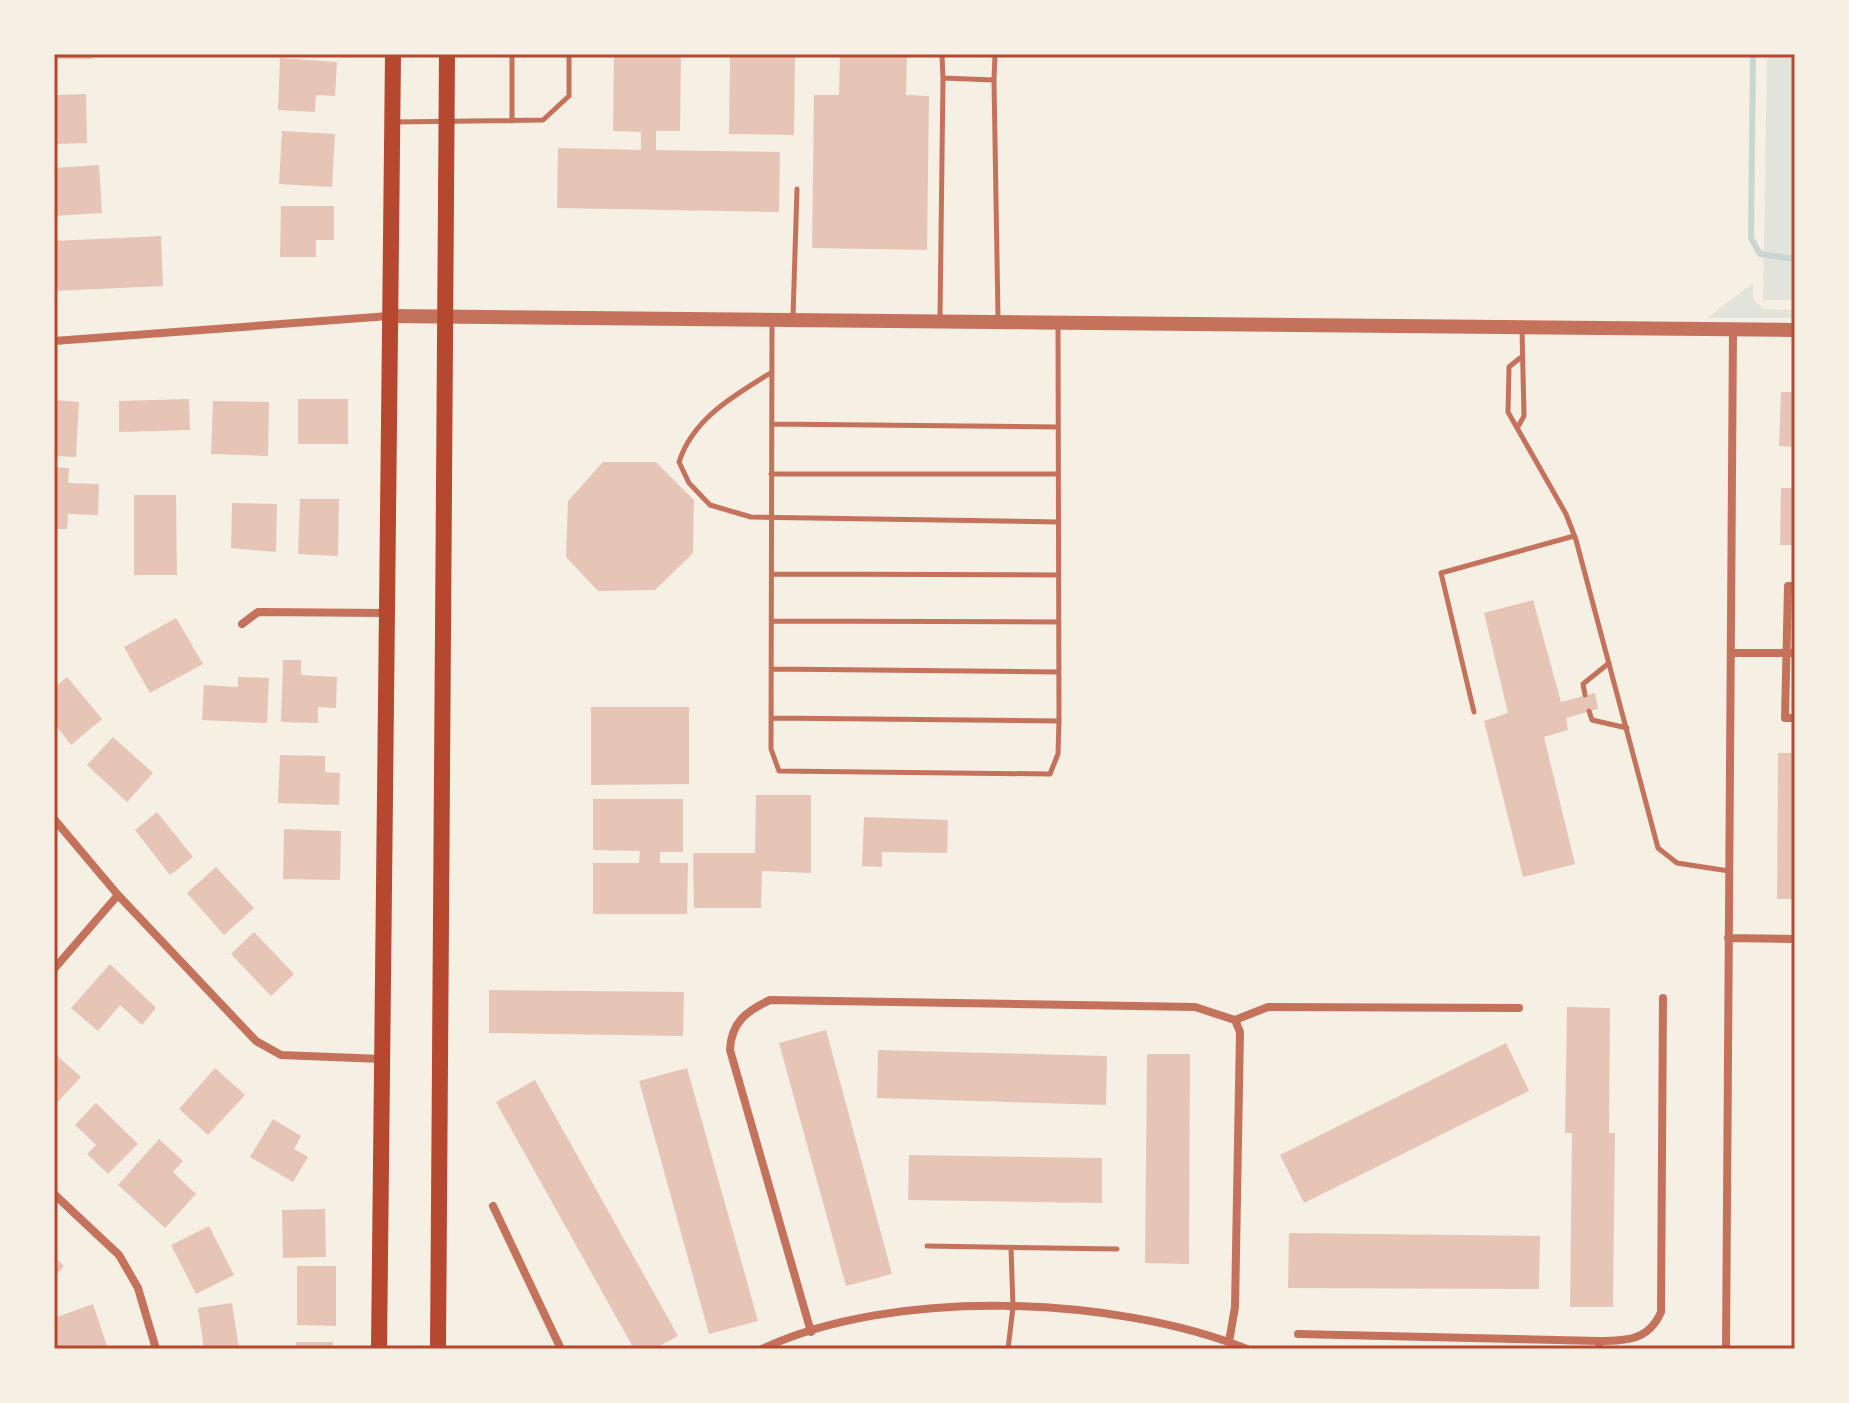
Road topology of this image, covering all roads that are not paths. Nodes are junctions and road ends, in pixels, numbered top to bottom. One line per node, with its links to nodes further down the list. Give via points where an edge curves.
1 (393, 54): 10 (main road)
2 (447, 54): 11 (main road)
3 (512, 54): 9 (lane)
4 (569, 54): 9 (lane, via 569,96 543,120)
5 (942, 54): 7 (lane)
6 (995, 54): 8 (lane)
7 (943, 78): 8 (lane); 17 (lane)
8 (994, 80): 18 (lane)
9 (512, 121): 11 (lane)
10 (392, 122): 11 (lane); 14 (main road)
11 (446, 122): 13 (main road)
12 (797, 189): 16 (lane)
13 (443, 315): 14 (street); 15 (street); 75 (main road)
14 (389, 316): 23 (street); 37 (main road)
15 (772, 317): 16 (street); 25 (lane)
16 (793, 318): 17 (street)
17 (940, 319): 18 (street)
18 (998, 320): 19 (street)
19 (1058, 320): 20 (street); 28 (lane)
20 (1522, 325): 21 (street); 24 (lane)
21 (1733, 329): 22 (street); 41 (street)
22 (1795, 330)
23 (54, 341)
24 (1520, 358): 27 (lane, via 1525,366 1524,416); 27 (lane, via 1509,367 1508,404)
25 (772, 372): 26 (lane); 31 (lane, via 725,401 686,440 679,462 689,483 710,505)
26 (772, 424): 28 (lane); 29 (lane)
27 (1519, 425): 33 (lane)
28 (1058, 427): 30 (lane)
29 (771, 474): 30 (lane); 31 (lane)
30 (1058, 474): 32 (lane)
31 (772, 520): 32 (lane); 34 (lane)
32 (1058, 522): 35 (lane)
33 (1574, 536): 43 (lane); 48 (lane, via 1441,573)
34 (772, 574): 35 (lane); 38 (lane)
35 (1059, 575): 39 (lane)
36 (1795, 586): 42 (street, via 1788,586)
37 (385, 613): 40 (street, via 258,612); 62 (main road)
38 (772, 621): 39 (lane); 44 (lane)
39 (1059, 622): 45 (lane)
40 (242, 624)
41 (1731, 653): 42 (street); 54 (street)
42 (1791, 653): 50 (street, via 1785,718)
43 (1609, 663): 46 (lane, via 1583,684); 52 (lane)
44 (772, 669): 45 (lane); 49 (lane)
45 (1059, 672): 51 (lane)
46 (1585, 695)
47 (1589, 711): 52 (lane, via 1592,720)
48 (1474, 712)
49 (771, 718): 51 (lane); 51 (lane, via 771,749 779,771 1050,774 1058,754)
50 (1795, 718)
51 (1059, 721)
52 (1627, 728): 54 (lane, via 1658,848 1677,863)
53 (54, 819): 55 (street)
54 (1729, 871): 56 (street)
55 (118, 895): 58 (street); 62 (street, via 256,1041 281,1055)
56 (1728, 938): 57 (street); 80 (street)
57 (1795, 939)
58 (54, 969)
59 (1663, 998): 72 (street, via 1661,1312 1653,1328 1636,1339)
60 (1519, 1008): 61 (street, via 1268,1007)
61 (1235, 1020): 69 (street, via 1195,1007 770,1000 747,1011 731,1033 730,1050); 71 (street, via 1240,1062 1235,1307)
62 (382, 1059): 74 (main road)
63 (54, 1194): 73 (street, via 119,1255 138,1288)
64 (493, 1206): 76 (street)
65 (927, 1246): 66 (lane)
66 (1011, 1248): 67 (lane); 68 (lane)
67 (1117, 1249)
68 (1013, 1307): 69 (street, via 940,1305); 71 (street, via 1114,1313); 78 (lane)
69 (811, 1332): 77 (street)
70 (1298, 1334): 72 (street)
71 (1229, 1342): 79 (street)
72 (1599, 1345)
73 (156, 1349)
74 (379, 1349)
75 (438, 1349)
76 (561, 1349)
77 (762, 1349)
78 (1008, 1349)
79 (1247, 1349)
80 (1726, 1349)

